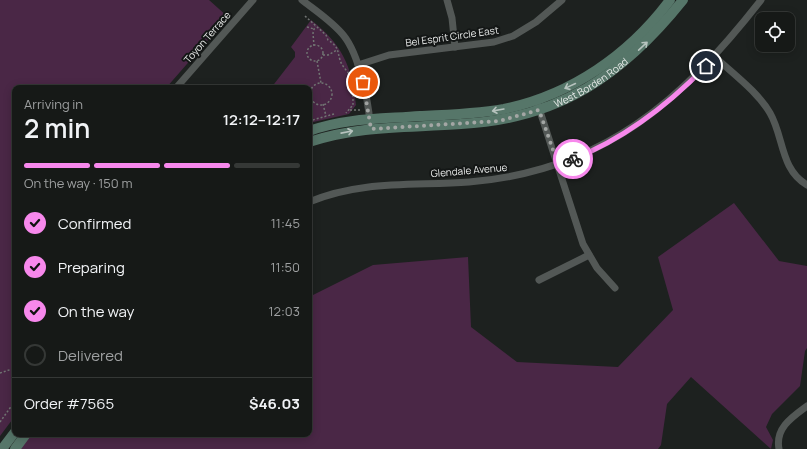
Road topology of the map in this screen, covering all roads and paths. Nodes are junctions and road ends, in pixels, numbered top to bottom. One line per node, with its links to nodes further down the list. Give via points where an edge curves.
1 (253, 0): 20 (street, Toyon Terrace)
2 (302, 0): 18 (street, via 345,37)
3 (447, 0): 13 (street)
4 (562, 0): 13 (street, Bel Esprit Circle East, via 536,22 513,36 494,42)
5 (670, 0): 23 (main road, West Borden Road, one-way to 23, via 652,22 616,57 572,85)
6 (682, 0): 25 (main road, West Borden Road, one-way to 6, via 582,92 622,65 659,30)
7 (761, 0): 16 (street, Glendale Avenue)
8 (305, 16): 9 (path)
9 (316, 26): 11 (path); 14 (path)
10 (307, 27): 11 (path)
11 (314, 29): 12 (path)
12 (314, 46): 15 (path, via 321,48); 17 (path, via 308,50 308,55 311,60)
13 (455, 47): 18 (street, Bel Esprit Circle East, via 389,55)
14 (338, 49): 15 (path); 26 (path, via 344,70 350,75 353,105 346,113)
15 (323, 55): 17 (path)
16 (714, 56): 32 (street, Glendale Avenue, via 688,84 652,114 610,142); 33 (street, via 757,97 770,114 786,160)
17 (317, 61): 19 (path)
18 (358, 65): 27 (street)
19 (321, 83): 21 (path); 24 (path, via 328,85 332,91 330,99)
20 (179, 85)
21 (312, 89)
22 (312, 98): 24 (path, via 315,103)
23 (536, 100): 25 (street); 27 (main road, West Borden Road, one-way to 27, via 489,111)
24 (323, 104): 26 (path)
25 (539, 110): 29 (main road, West Borden Road, via 499,121); 32 (street)
26 (326, 116): 28 (path)
27 (370, 118): 29 (street); 30 (main road, West Borden Road, via 331,124)
28 (312, 120)
29 (371, 129): 31 (main road, West Borden Road, one-way to 29, via 333,134)
30 (312, 130)
31 (312, 141)
32 (558, 164): 34 (street, Glendale Avenue, via 497,179 351,188); 35 (street, via 583,244)
33 (807, 185)
34 (312, 201)
35 (589, 255): 36 (street); 37 (street)
36 (540, 280)
37 (615, 288)
38 (12, 369): 39 (path)
39 (0, 373)
40 (12, 406): 42 (path)
41 (807, 406): 47 (street, via 786,421 779,434)
42 (0, 422)
43 (12, 436): 45 (main road)
44 (24, 437): 46 (main road)
45 (2, 449)
46 (15, 449)
47 (778, 449)

